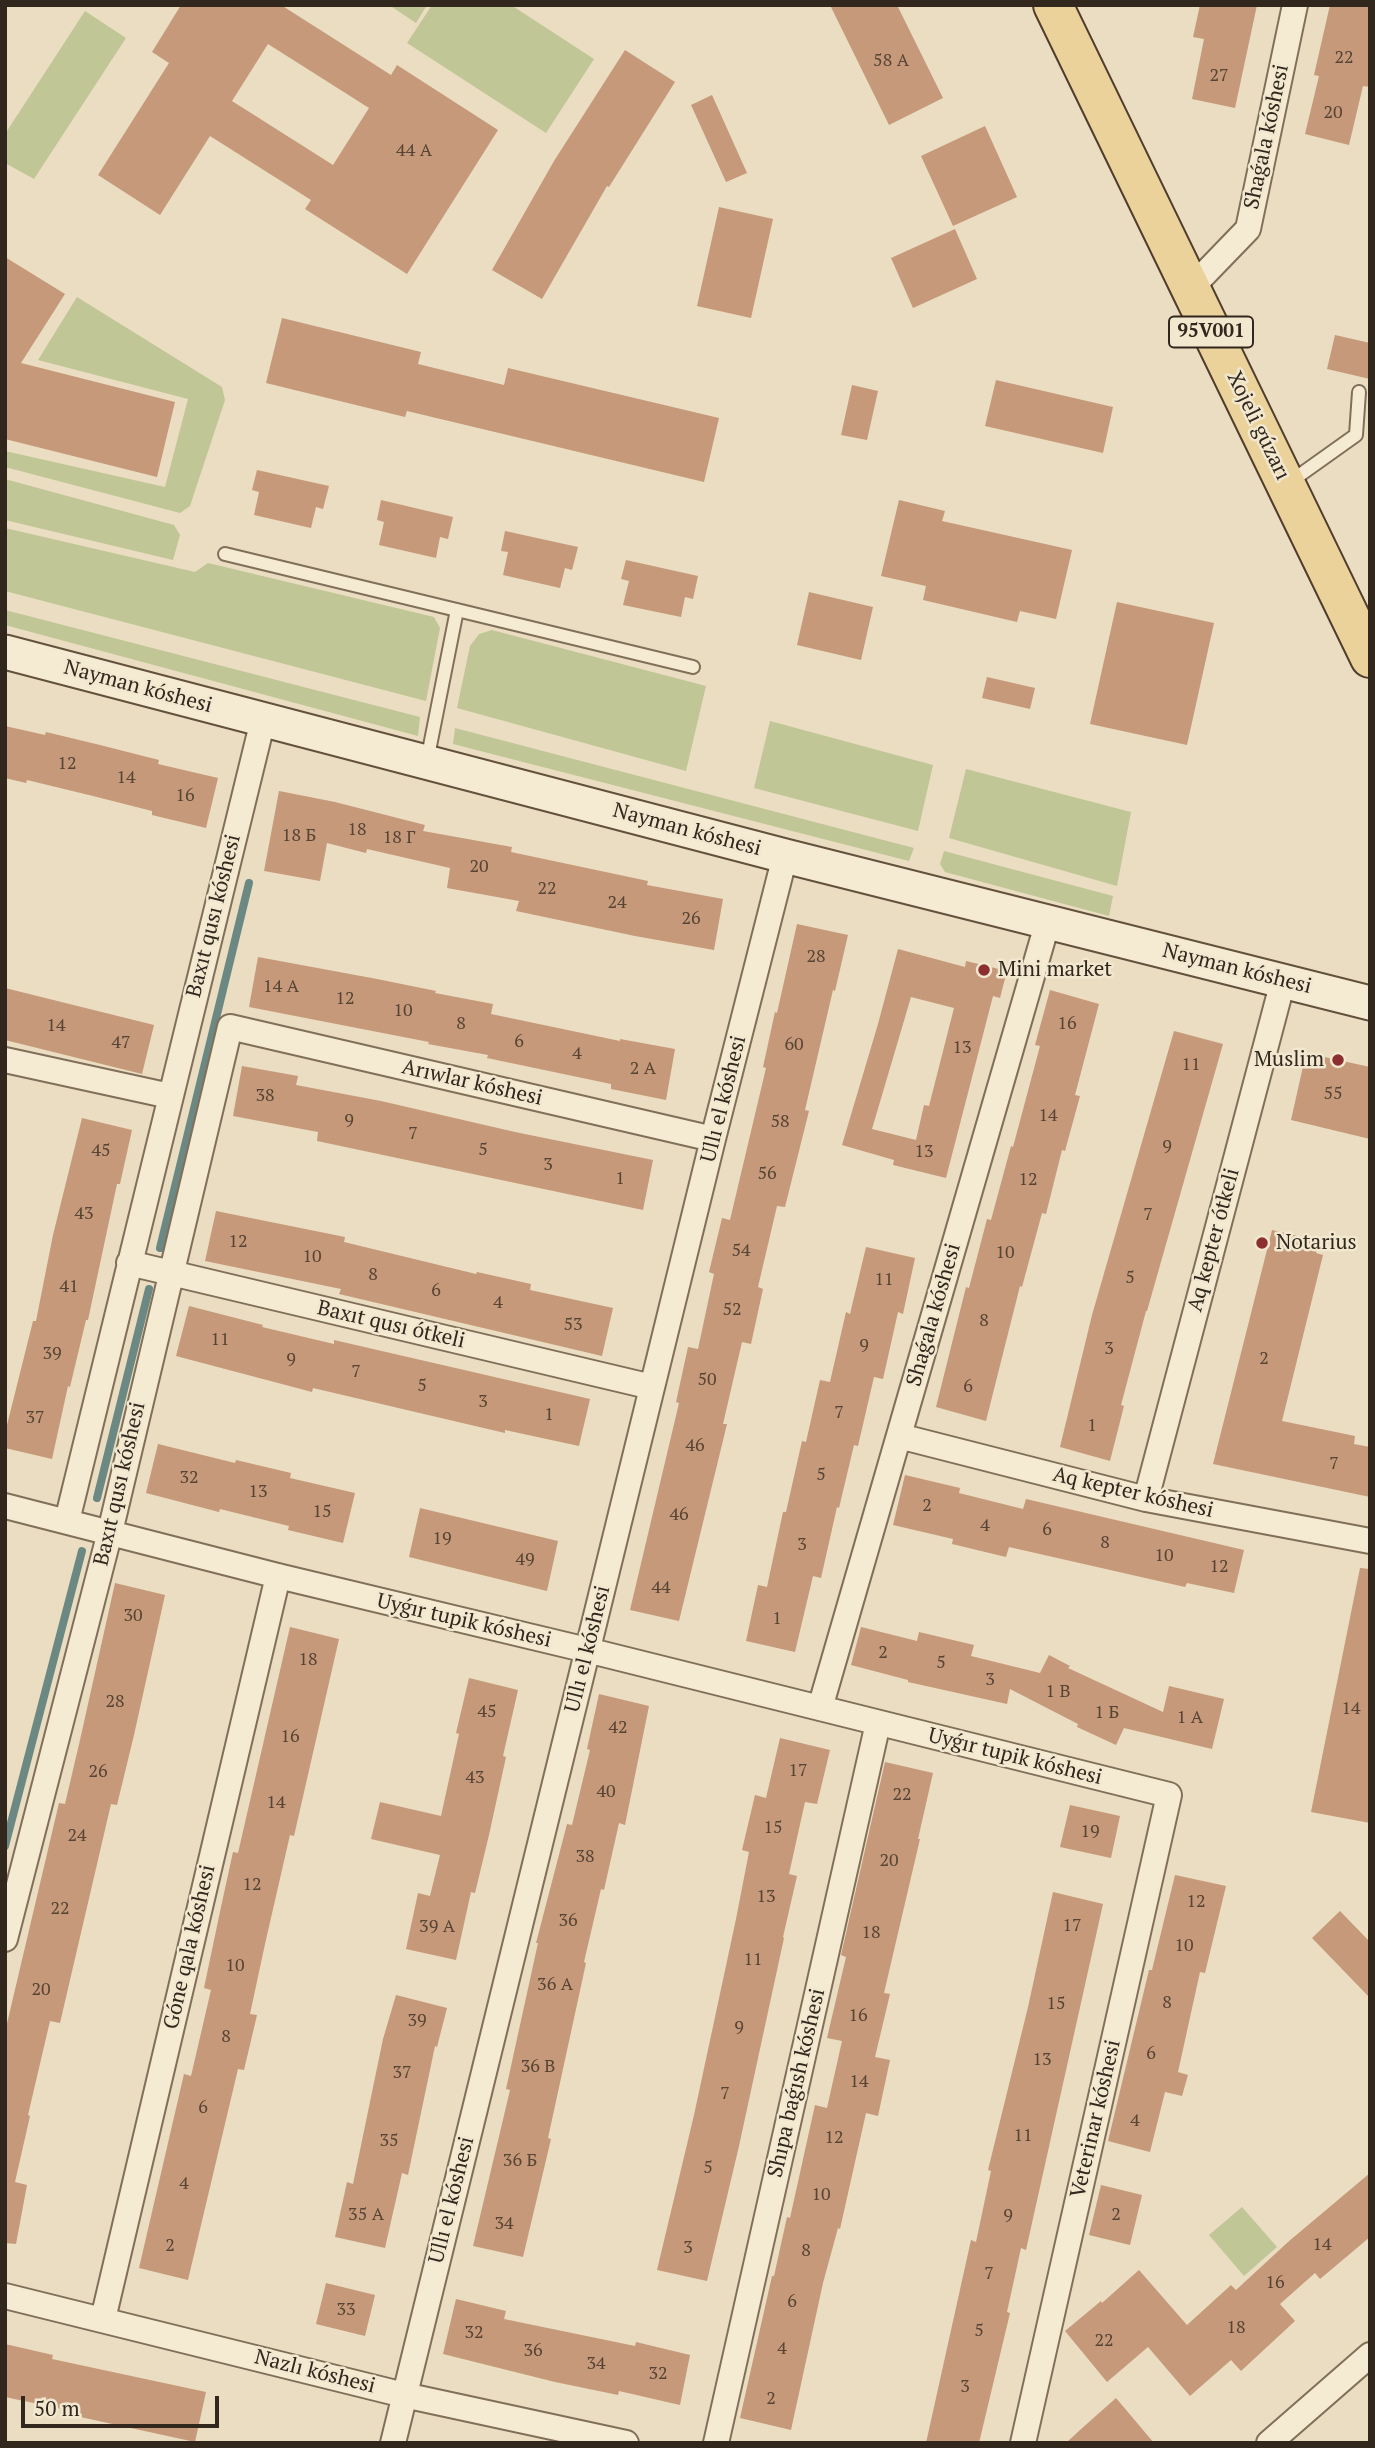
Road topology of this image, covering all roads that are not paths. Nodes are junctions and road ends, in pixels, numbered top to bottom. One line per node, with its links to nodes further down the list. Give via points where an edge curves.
1 (1053, 5): 3 (main road, Xojeli gúzarı / 95V001)
2 (1294, 5): 3 (street, Shaǵala kóshesi, via 1248,229)
3 (1190, 289): 5 (main road, Xojeli gúzarı / 95V001)
4 (1359, 393): 5 (lane, via 1356,435)
5 (1287, 484): 9 (main road, Xojeli gúzarı / 95V001)
6 (225, 554): 7 (lane)
7 (457, 610): 10 (lane); 12 (lane)
8 (5, 652): 11 (main road, Nayman kóshesi)
9 (1370, 658)
10 (692, 667)
11 (263, 720): 12 (main road, Nayman kóshesi); 19 (street, Baxıt qusı kóshesi)
12 (426, 762): 13 (main road, Nayman kóshesi)
13 (785, 856): 14 (main road, Nayman kóshesi); 20 (street, Ullı el kóshesi)
14 (1048, 921): 15 (main road, Nayman kóshesi); 24 (street, Shaǵala kóshesi)
15 (1283, 981): 16 (main road, Nayman kóshesi); 25 (street, Aq kepter ótkeli)
16 (1370, 1003)
17 (230, 1027): 20 (street, Arıwlar kóshesi); 22 (street, Baxıt qusı kóshesi)
18 (5, 1059): 19 (street)
19 (170, 1096): 21 (street, Baxıt qusı kóshesi)
20 (713, 1139): 23 (street, Ullı el kóshesi)
21 (130, 1263): 22 (street, Baxıt qusı ótkeli); 27 (street, Baxıt qusı kóshesi)
22 (170, 1273): 23 (street, Baxıt qusı ótkeli); 28 (street, Baxıt qusı kóshesi)
23 (652, 1387): 31 (street, Ullı el kóshesi)
24 (899, 1436): 25 (street, Aq kepter kóshesi); 32 (street, Shaǵala kóshesi)
25 (1146, 1499): 29 (street, Aq kepter kóshesi)
26 (5, 1506): 27 (street, Uyǵır tupik kóshesi)
27 (67, 1521): 28 (street, Uyǵır tupik kóshesi)
28 (110, 1532): 30 (street, Uyǵır tupik kóshesi); 35 (street, Baxıt qusı kóshesi)
29 (1370, 1541)
30 (278, 1576): 31 (street, Uyǵır tupik kóshesi); 37 (street, Góne qala kóshesi)
31 (587, 1650): 32 (street, Uyǵır tupik kóshesi); 39 (street, Ullı el kóshesi)
32 (820, 1708): 33 (street, Uyǵır tupik kóshesi)
33 (878, 1723): 34 (street, Uyǵır tupik kóshesi); 42 (street, Shıpa baǵısh kóshesi)
34 (1169, 1795): 43 (street, Veterinar kóshesi)
35 (5, 1939)
36 (5, 2296): 37 (street, Nazlı kóshesi)
37 (103, 2319): 39 (street, Nazlı kóshesi)
38 (1370, 2355): 44 (street)
39 (404, 2395): 40 (street, Ullı el kóshesi); 41 (street, Nazlı kóshesi)
40 (393, 2443)
41 (626, 2443)
42 (716, 2443)
43 (1023, 2443)
44 (1269, 2443)

